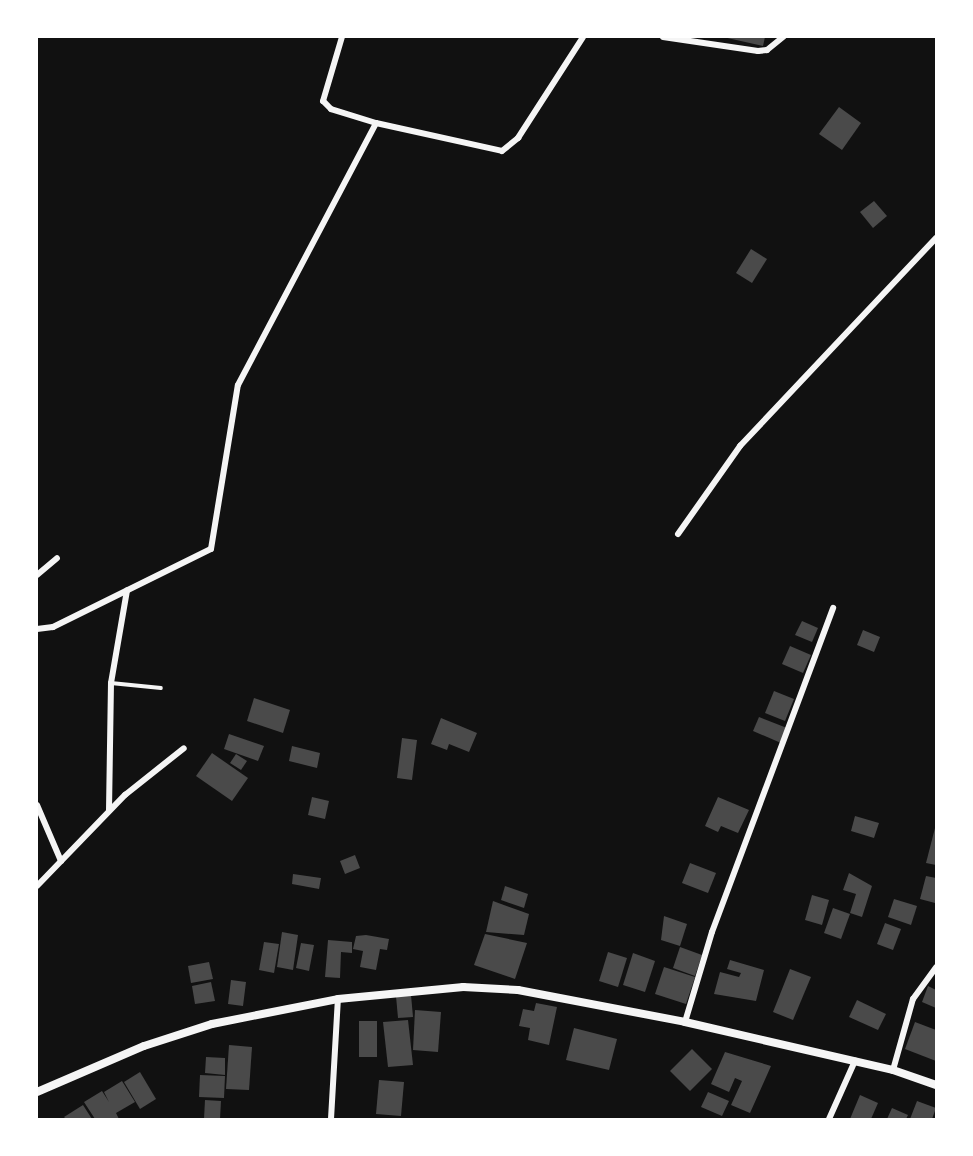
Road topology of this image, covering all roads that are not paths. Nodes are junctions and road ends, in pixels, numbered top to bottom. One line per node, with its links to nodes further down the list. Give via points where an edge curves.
1 (342, 37): 5 (street, via 323,101 331,109)
2 (583, 37): 5 (street, via 518,138 502,151)
3 (663, 37): 4 (street, via 758,51 767,50)
4 (783, 37)
5 (376, 123): 10 (street, via 238,385 211,549)
6 (936, 238): 7 (street, via 740,446)
7 (678, 534)
8 (57, 558): 9 (street)
9 (37, 575)
10 (127, 590): 12 (street, via 53,627); 13 (street)
11 (834, 608): 22 (street, via 712,932)
12 (37, 629)
13 (111, 683): 14 (lane); 17 (street)
14 (161, 688)
15 (184, 748): 17 (street)
16 (37, 805): 18 (street)
17 (109, 810): 18 (street)
18 (61, 860): 19 (street)
19 (37, 886)
20 (936, 967): 24 (street, via 913,999)
21 (338, 999): 22 (street, via 463,987 518,990); 26 (street, via 212,1024 131,1051); 27 (street)
22 (685, 1022): 23 (street)
23 (855, 1061): 24 (street); 28 (street)
24 (893, 1070): 25 (street)
25 (936, 1085)
26 (37, 1091)
27 (331, 1119)
28 (829, 1119)

